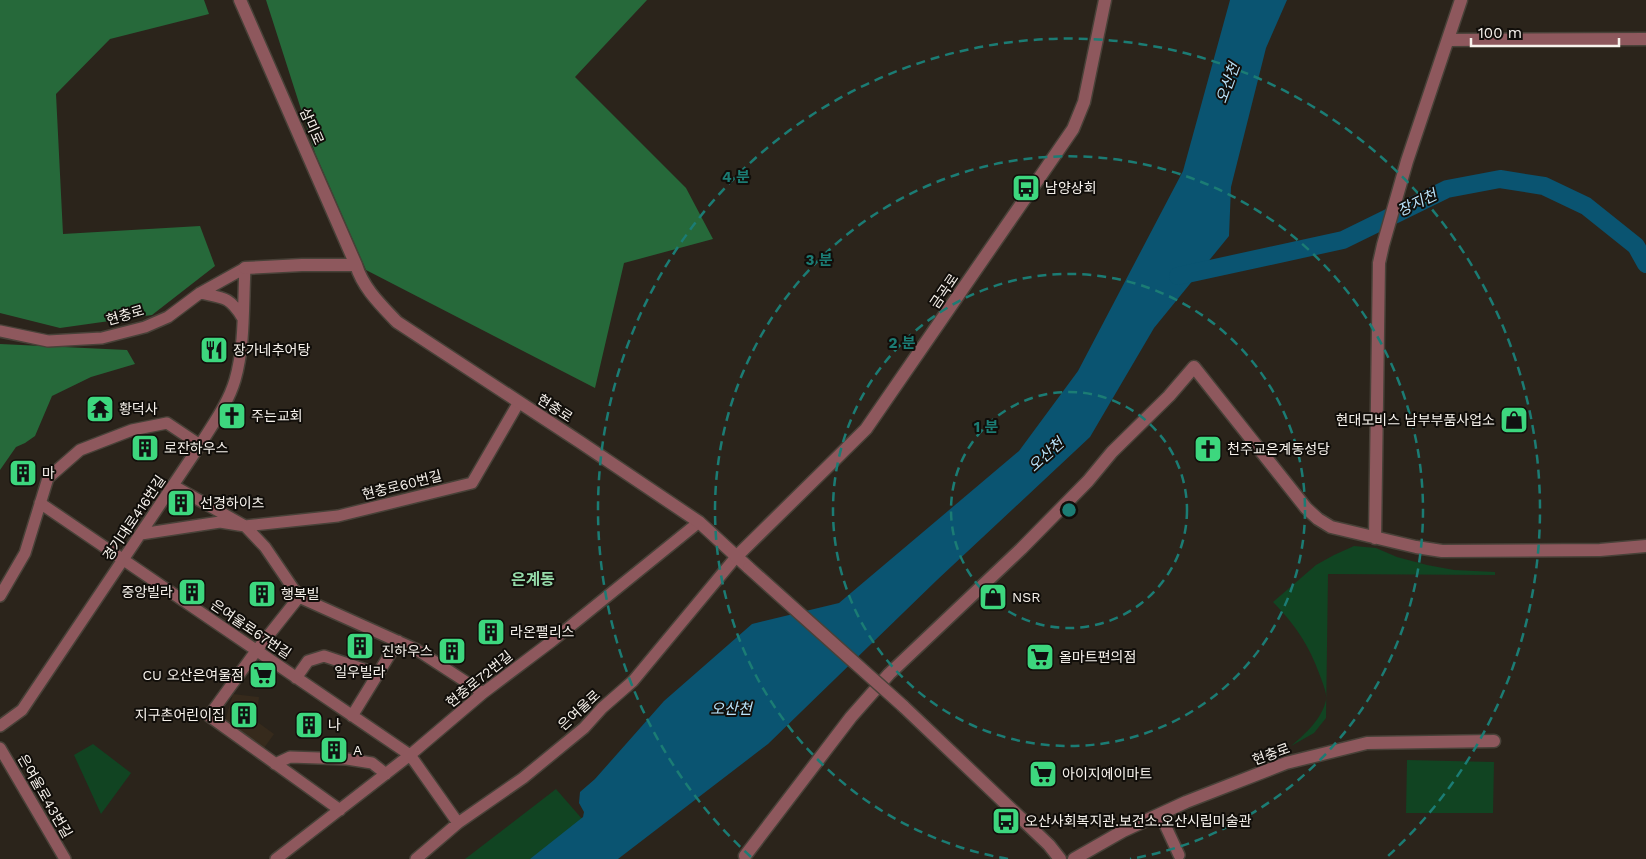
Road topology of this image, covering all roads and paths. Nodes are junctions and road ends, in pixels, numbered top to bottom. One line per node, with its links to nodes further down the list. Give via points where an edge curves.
1 (240, 0): 6 (street, 삼미로)
2 (1105, 0): 20 (street, 금곡로, via 1084,102 1072,129 866,429)
3 (1461, 0): 5 (street)
4 (1646, 39): 5 (street)
5 (1448, 40): 18 (street, via 1407,161 1379,263)
6 (356, 265): 7 (street); 11 (street, 현충로, via 373,297 397,322)
7 (245, 268): 8 (street, 현충로); 9 (street, 경기대로416번길)
8 (200, 293): 9 (street, via 234,304); 10 (street, 현충로, via 168,317 102,338 48,341)
9 (242, 318): 12 (street, 경기대로416번길, via 235,381)
10 (0, 331)
11 (518, 402): 15 (street, 현충로); 16 (street, 현충로60번길, via 472,483 338,516)
12 (200, 445): 13 (street, 경기대로416번길); 14 (street, via 167,423 132,430 80,450 48,478)
13 (174, 486): 16 (street); 17 (street, 경기대로416번길)
14 (40, 502): 21 (street, 은여울로67번길); 22 (street, via 24,553)
15 (699, 522): 20 (street, 현충로); 28 (street, 현충로72번길)
16 (245, 526): 17 (street, 현충로60번길, via 220,522); 23 (street, via 265,548)
17 (141, 534): 21 (street, 경기대로416번길)
18 (1375, 538): 19 (street, via 1442,551 1600,550); 40 (street, via 1331,527 1306,508 1194,367 1082,488 889,674 851,717)
19 (1646, 546)
20 (736, 557): 38 (street, 은여울로, via 633,681 584,728); 44 (street, 현충로, bridge, via 903,706)
21 (124, 560): 25 (street, 은여울로67번길); 30 (street, 경기대로416번길, via 22,710)
22 (0, 596)
23 (299, 597): 24 (street); 25 (street)
24 (398, 641): 26 (street); 28 (street)
25 (256, 651): 27 (street, 은여울로67번길); 34 (street, via 209,716)
26 (378, 674): 27 (street, 은여울로67번길, via 324,656 308,661); 29 (street)
27 (296, 678): 29 (street, 은여울로67번길)
28 (483, 693): 33 (street, 현충로72번길)
29 (352, 716): 33 (street, 은여울로67번길)
30 (0, 726)
31 (1494, 741): 37 (street, 현충로, via 1367,743 1286,763)
32 (0, 748): 41 (street, 은여울로43번길)
33 (410, 755): 35 (street, 현충로72번길); 38 (street, 은여울로67번길)
34 (275, 764): 35 (street, via 290,757 347,759 372,763); 36 (street)
35 (386, 774): 36 (street, 현충로72번길)
36 (340, 810): 42 (street, 현충로72번길)
37 (1160, 814): 39 (street); 45 (street, 현충로)
38 (458, 823): 43 (street, 은여울로)
39 (1178, 855)
40 (744, 856)
41 (64, 859)
42 (276, 859)
43 (416, 859)
44 (1060, 859)
45 (1074, 859)

